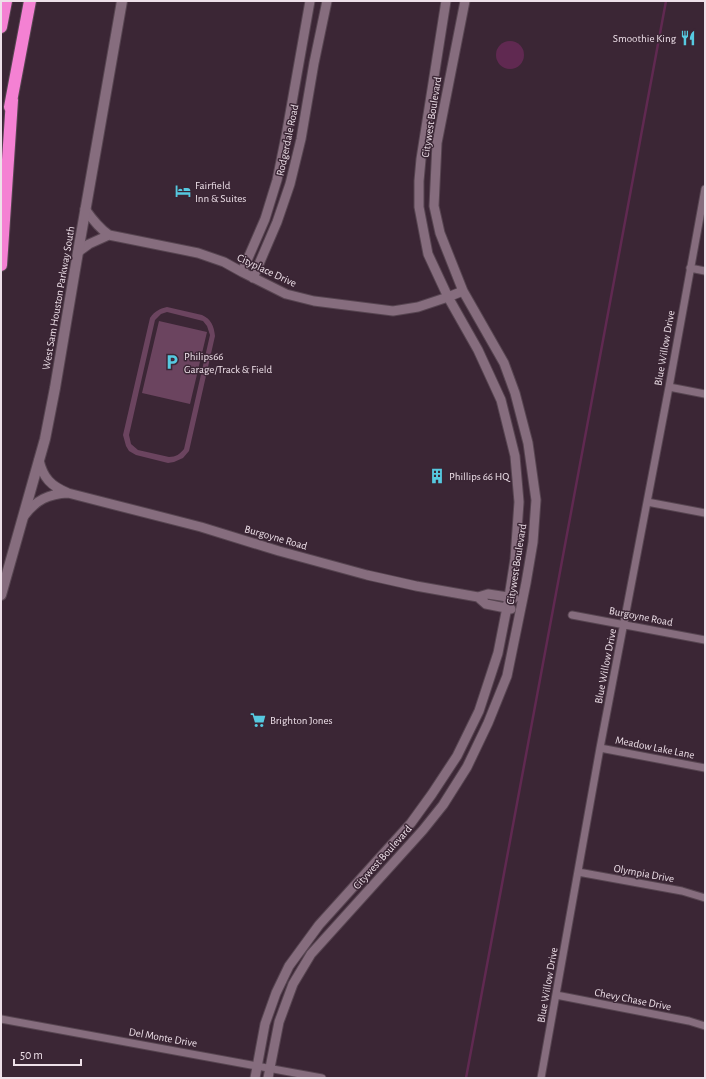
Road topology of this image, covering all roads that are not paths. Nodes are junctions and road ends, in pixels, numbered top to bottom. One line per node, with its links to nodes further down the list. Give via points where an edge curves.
1 (6, 1): 10 (highway)
2 (30, 1): 11 (highway)
3 (122, 1): 16 (main road, West Sam Houston Parkway South)
4 (310, 1): 8 (street, Rodgerdale Road)
5 (327, 1): 9 (street, Rodgerdale Road)
6 (446, 1): 25 (street, Citywest Boulevard, via 419,181 419,207 428,254)
7 (465, 1): 24 (street, Citywest Boulevard, via 437,143 434,206 440,233)
8 (307, 16): 9 (street); 12 (street, Rodgerdale Road)
9 (323, 19): 13 (street, Rodgerdale Road)
10 (1, 28)
11 (12, 100): 14 (highway); 19 (highway)
12 (286, 136): 13 (street); 22 (street, Rodgerdale Road, via 277,180 265,219)
13 (301, 139): 23 (street, Rodgerdale Road, via 277,222)
14 (1, 158)
15 (705, 189): 20 (street, Blue Willow Drive)
16 (86, 209): 17 (street, Cityplace Drive, via 93,221); 18 (main road, West Sam Houston Parkway South)
17 (109, 235): 18 (street); 22 (street, Cityplace Drive, via 198,253 224,262)
18 (78, 252): 28 (main road, West Sam Houston Parkway South, via 55,388)
19 (1, 265)
20 (690, 268): 21 (street); 26 (street, Blue Willow Drive)
21 (705, 271)
22 (242, 272): 23 (street, Cityplace Drive)
23 (253, 278): 25 (street, Cityplace Drive, via 286,294 314,301 393,311 418,307)
24 (463, 291): 25 (street, Cityplace Drive); 36 (street, Citywest Boulevard, via 504,363 528,443 536,500 533,542)
25 (448, 297): 35 (street, Citywest Boulevard, via 478,350 501,400 516,456 519,502)
26 (669, 387): 27 (street); 30 (street, Blue Willow Drive)
27 (705, 394)
28 (39, 460): 29 (street, Burgoyne Road, via 44,476 57,488); 32 (main road, West Sam Houston Parkway South)
29 (68, 493): 32 (street, Burgoyne Road, via 40,500 24,516); 34 (street, Burgoyne Road, via 201,527 367,575)
30 (647, 502): 31 (street); 40 (street, Blue Willow Drive)
31 (705, 513)
32 (20, 526): 33 (main road, West Sam Houston Parkway South)
33 (1, 595)
34 (478, 597): 35 (street, Burgoyne Road, via 488,594); 37 (street, Burgoyne Road, via 486,604)
35 (509, 597): 36 (street, Burgoyne Road); 37 (street, Citywest Boulevard)
36 (523, 600): 38 (street, Citywest Boulevard)
37 (507, 608): 38 (street, Burgoyne Road); 49 (street, Citywest Boulevard, via 498,653 479,711 457,756 411,823 319,925 289,966 265,1024)
38 (520, 611): 50 (street, Citywest Boulevard, via 506,676 467,767 443,805 423,830 311,954 292,984 279,1022)
39 (572, 615): 40 (street, Burgoyne Road)
40 (624, 625): 41 (street, Burgoyne Road); 42 (street, Blue Willow Drive)
41 (705, 640)
42 (600, 748): 43 (street, Meadow Lake Lane); 44 (street, Blue Willow Drive)
43 (705, 768)
44 (578, 872): 45 (street, Olympia Drive, via 682,891); 46 (street, Blue Willow Drive)
45 (705, 898)
46 (556, 996): 48 (street, Chevy Chase Drive); 54 (street, Blue Willow Drive)
47 (1, 1019): 49 (street, Del Monte Drive)
48 (705, 1026)
49 (257, 1066): 50 (street, Del Monte Drive); 51 (street, Citywest Boulevard)
50 (270, 1068): 52 (street, Citywest Boulevard); 53 (street, Del Monte Drive)
51 (255, 1078)
52 (268, 1078)
53 (322, 1078)
54 (541, 1078)

